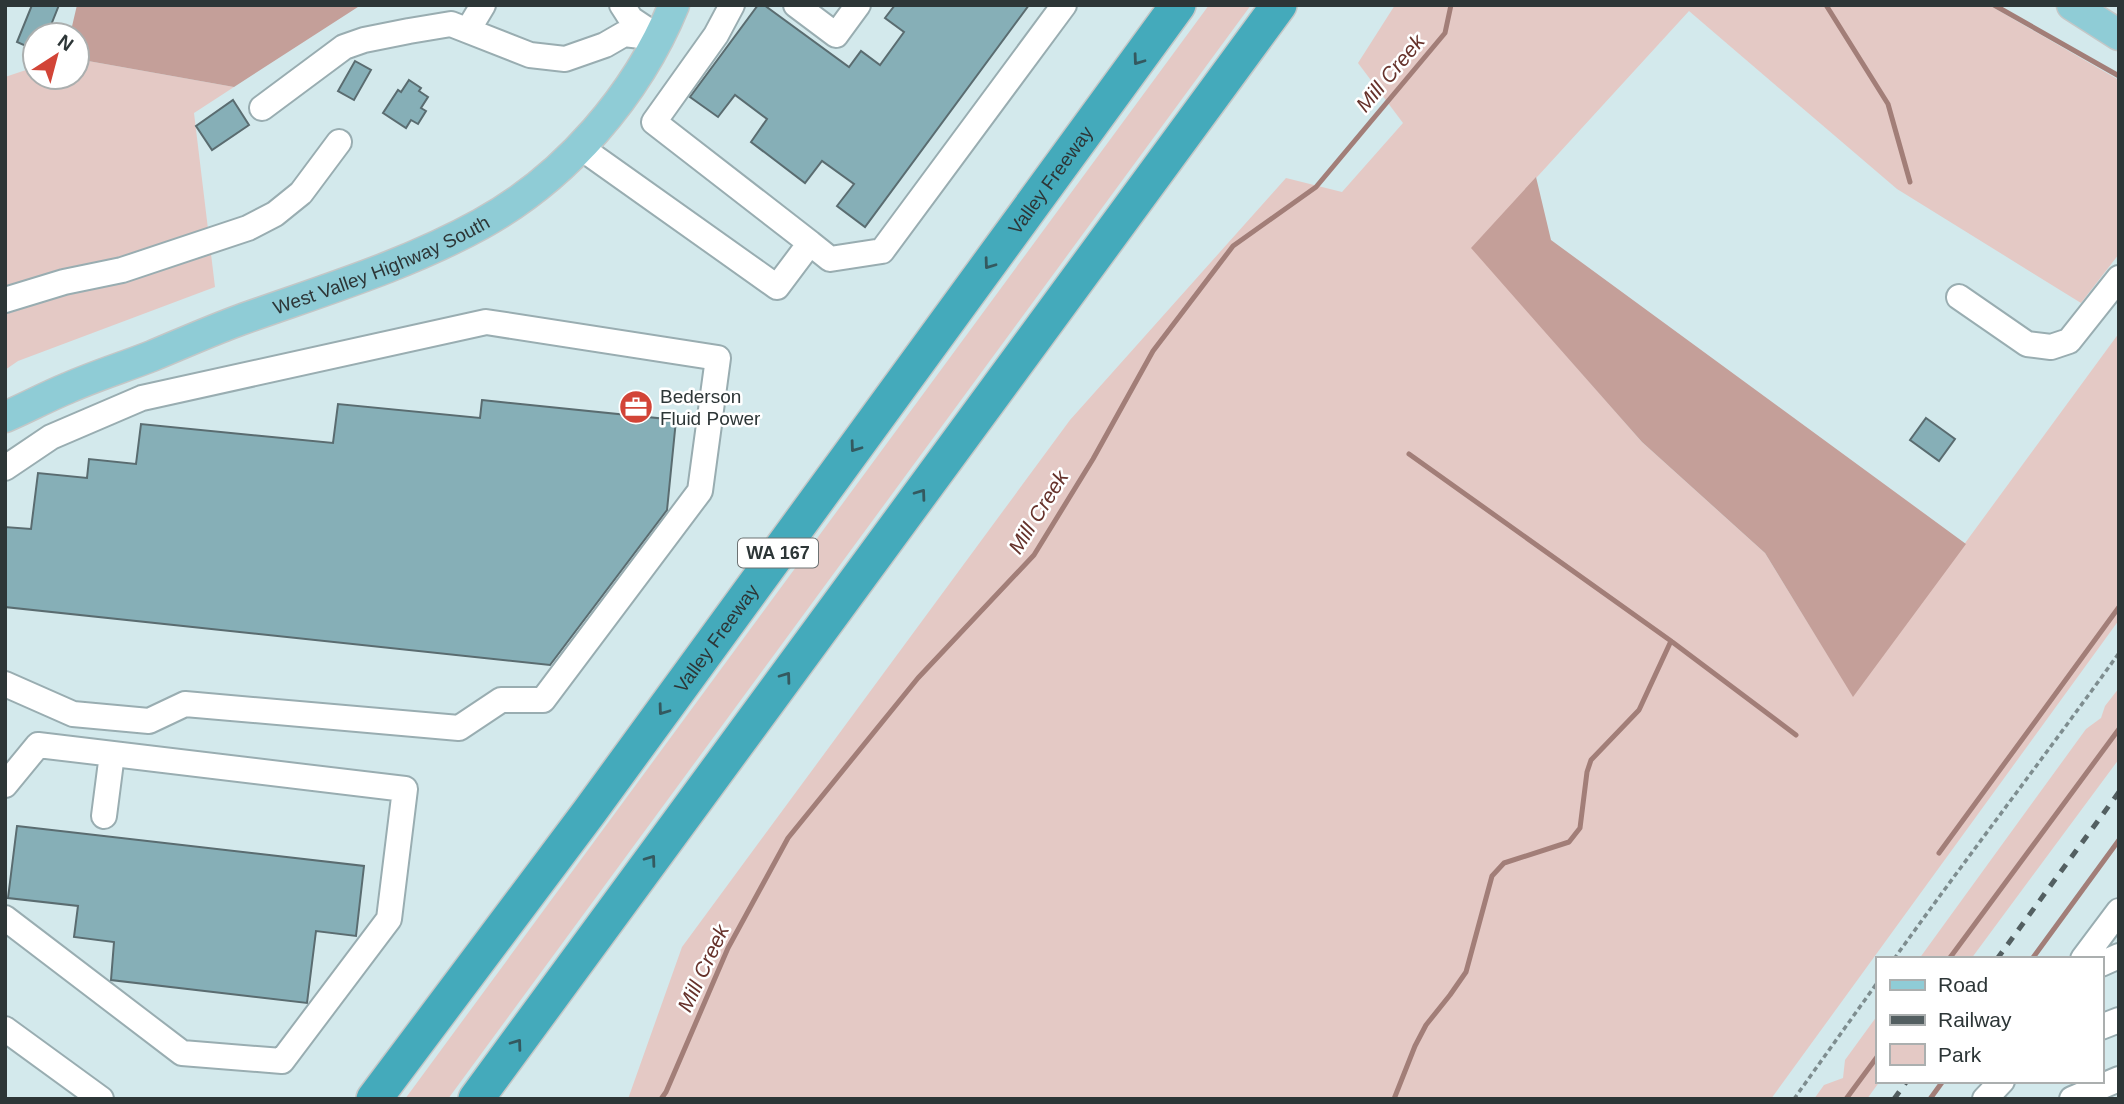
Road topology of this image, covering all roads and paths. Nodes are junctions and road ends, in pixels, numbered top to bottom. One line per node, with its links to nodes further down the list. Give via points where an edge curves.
1 (483, 5): 11 (street)
2 (622, 5): 13 (street, via 631,19)
3 (674, 5): 13 (main road, West Valley Highway South)
4 (732, 5): 17 (street, via 654,122)
5 (796, 5): 6 (street, via 836,35)
6 (858, 5)
7 (1064, 5): 17 (street, via 882,251 830,259)
8 (1178, 5): 39 (highway, Valley Freeway / WA 167, one-way to 39, via 590,811)
9 (1279, 5): 40 (highway, one-way to 9)
10 (2072, 5): 12 (main road)
11 (468, 30): 13 (street, via 530,55 565,59 624,34); 14 (street, via 451,24 344,47)
12 (2119, 35)
13 (659, 38): 16 (main road, West Valley Highway South, via 619,101)
14 (262, 108)
15 (339, 142): 20 (street, via 301,193 248,228 122,270)
16 (580, 147): 17 (street, via 777,287); 21 (main road, West Valley Highway South, via 501,211 412,258 220,327)
17 (810, 243)
18 (2119, 278): 19 (street, via 2069,341 2051,347 2026,344)
19 (1959, 297)
20 (5, 300)
21 (5, 417)
22 (5, 468): 24 (street, via 51,437 142,398 486,322 718,358 700,491 543,700 501,700 459,728 185,704 149,721 74,714)
23 (2119, 653): 31 (path)
24 (5, 684)
25 (112, 754): 26 (street, via 38,745); 27 (street); 29 (street, via 405,789 389,919 282,1061 182,1053)
26 (5, 785)
27 (104, 816)
28 (2119, 911): 32 (street)
29 (5, 918)
30 (2119, 956): 33 (street)
31 (1896, 957)
32 (2084, 957)
33 (2103, 963)
34 (1876, 984): 41 (path)
35 (5, 1029): 38 (street)
36 (2119, 1079): 43 (street)
37 (2000, 1083): 42 (street)
38 (101, 1099)
39 (374, 1099)
40 (476, 1099)
41 (1794, 1099)
42 (1985, 1099)
43 (2072, 1099)

